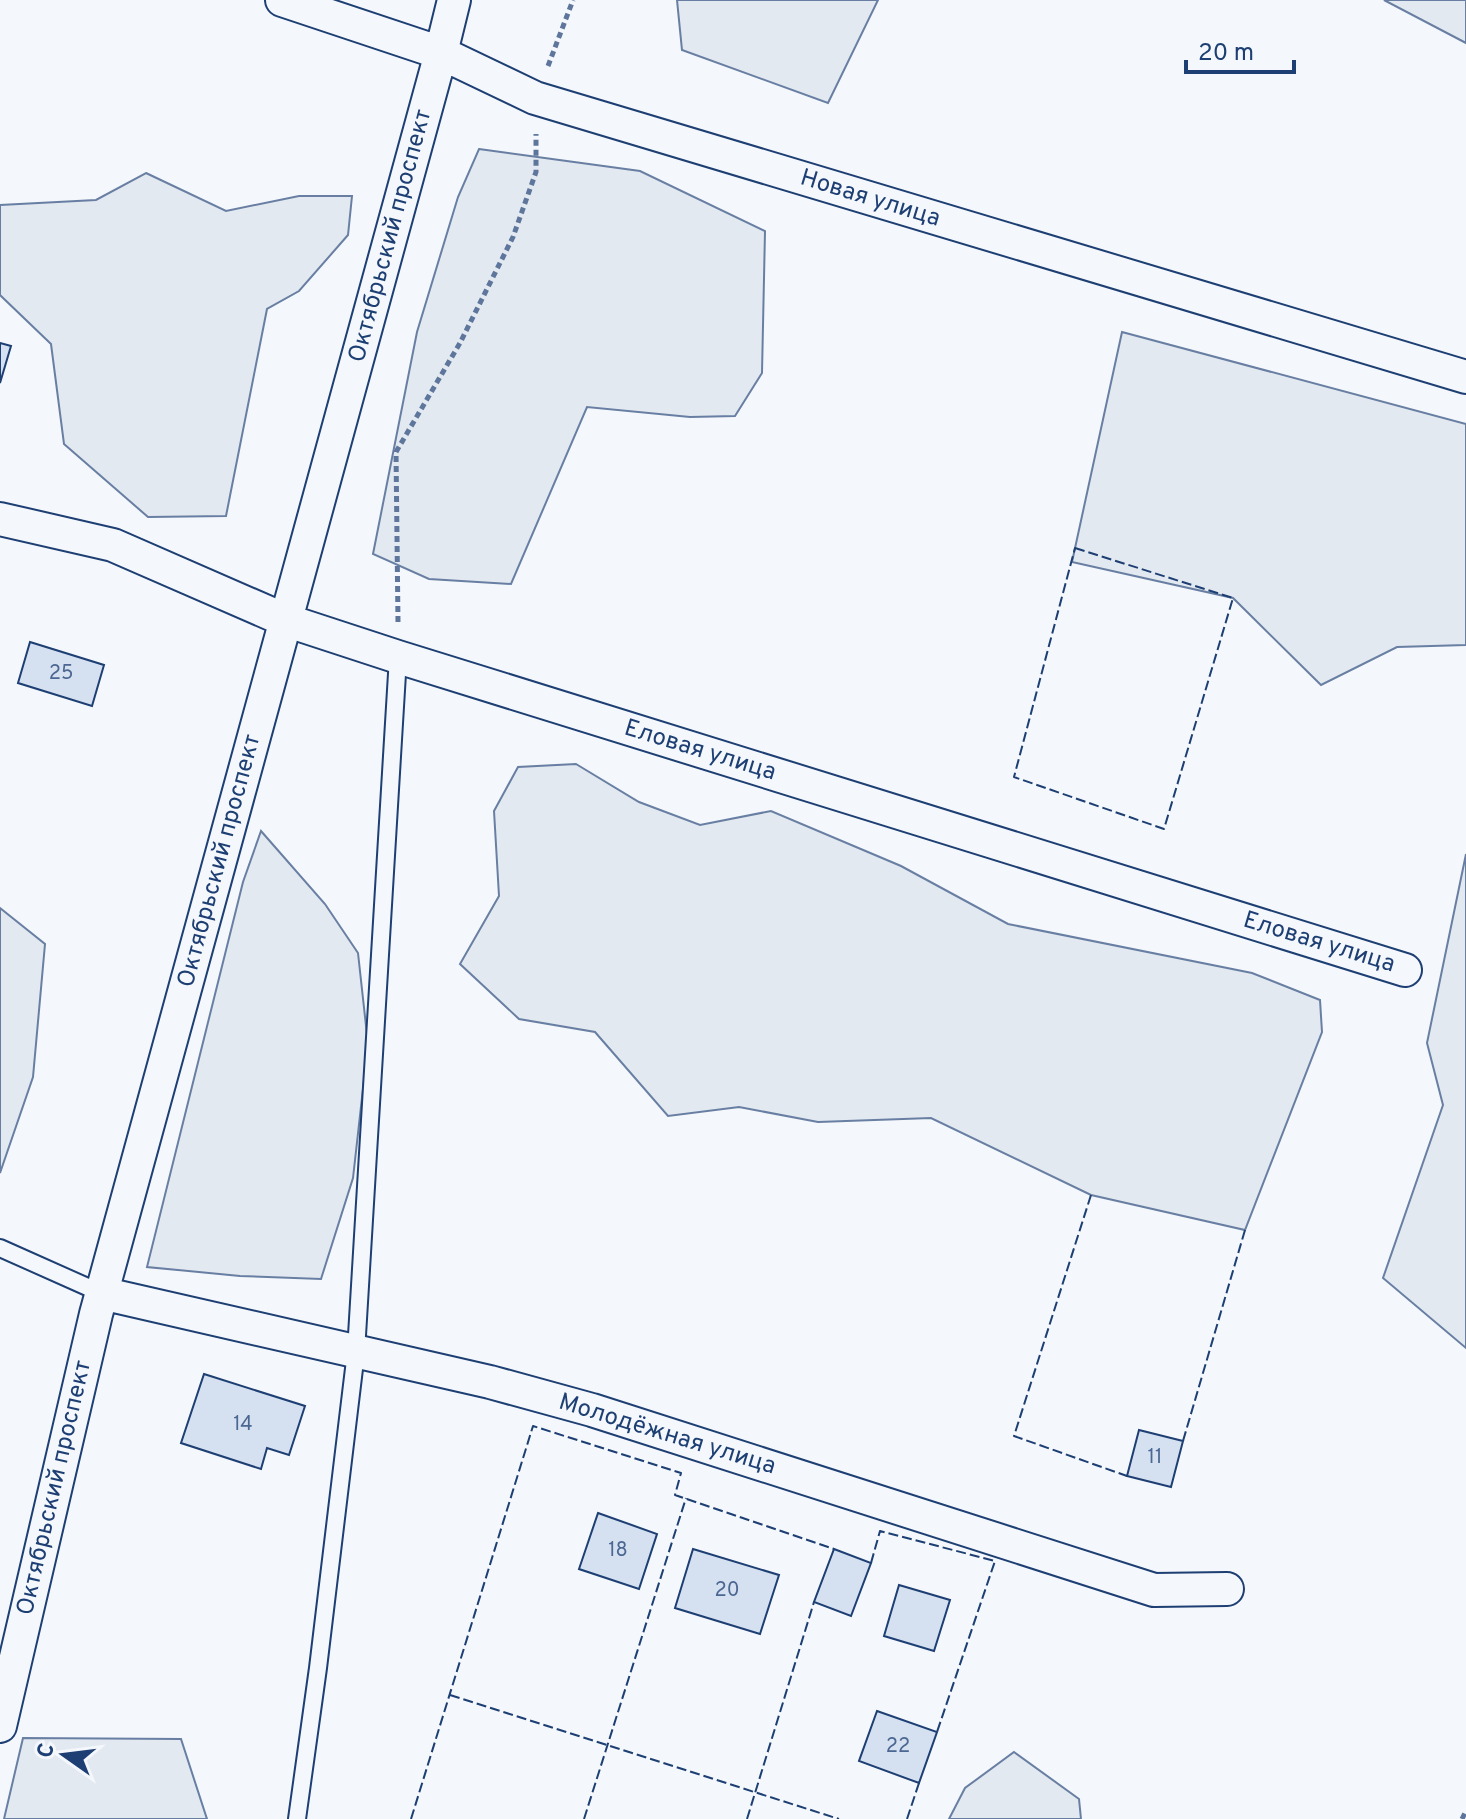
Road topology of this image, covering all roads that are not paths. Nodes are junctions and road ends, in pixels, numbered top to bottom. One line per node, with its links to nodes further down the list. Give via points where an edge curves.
1 (282, 0): 3 (street, Новая улица)
2 (454, 0): 3 (street, Октябрьский проспект)
3 (441, 53): 4 (street, Новая улица, via 535,98); 6 (street, Октябрьский проспект)
4 (1466, 377)
5 (0, 519): 6 (street, Еловая улица, via 113,545)
6 (285, 620): 7 (street, Еловая улица); 10 (street, Октябрьский проспект)
7 (398, 657): 8 (street, Еловая улица); 11 (lane)
8 (1405, 970)
9 (0, 1248): 10 (lane)
10 (101, 1293): 11 (street, Молодёжная улица); 13 (street, Октябрьский проспект)
11 (356, 1352): 12 (street, Молодёжная улица, via 592,1410 1154,1590); 14 (lane)
12 (1227, 1589)
13 (0, 1726)
14 (297, 1819)

